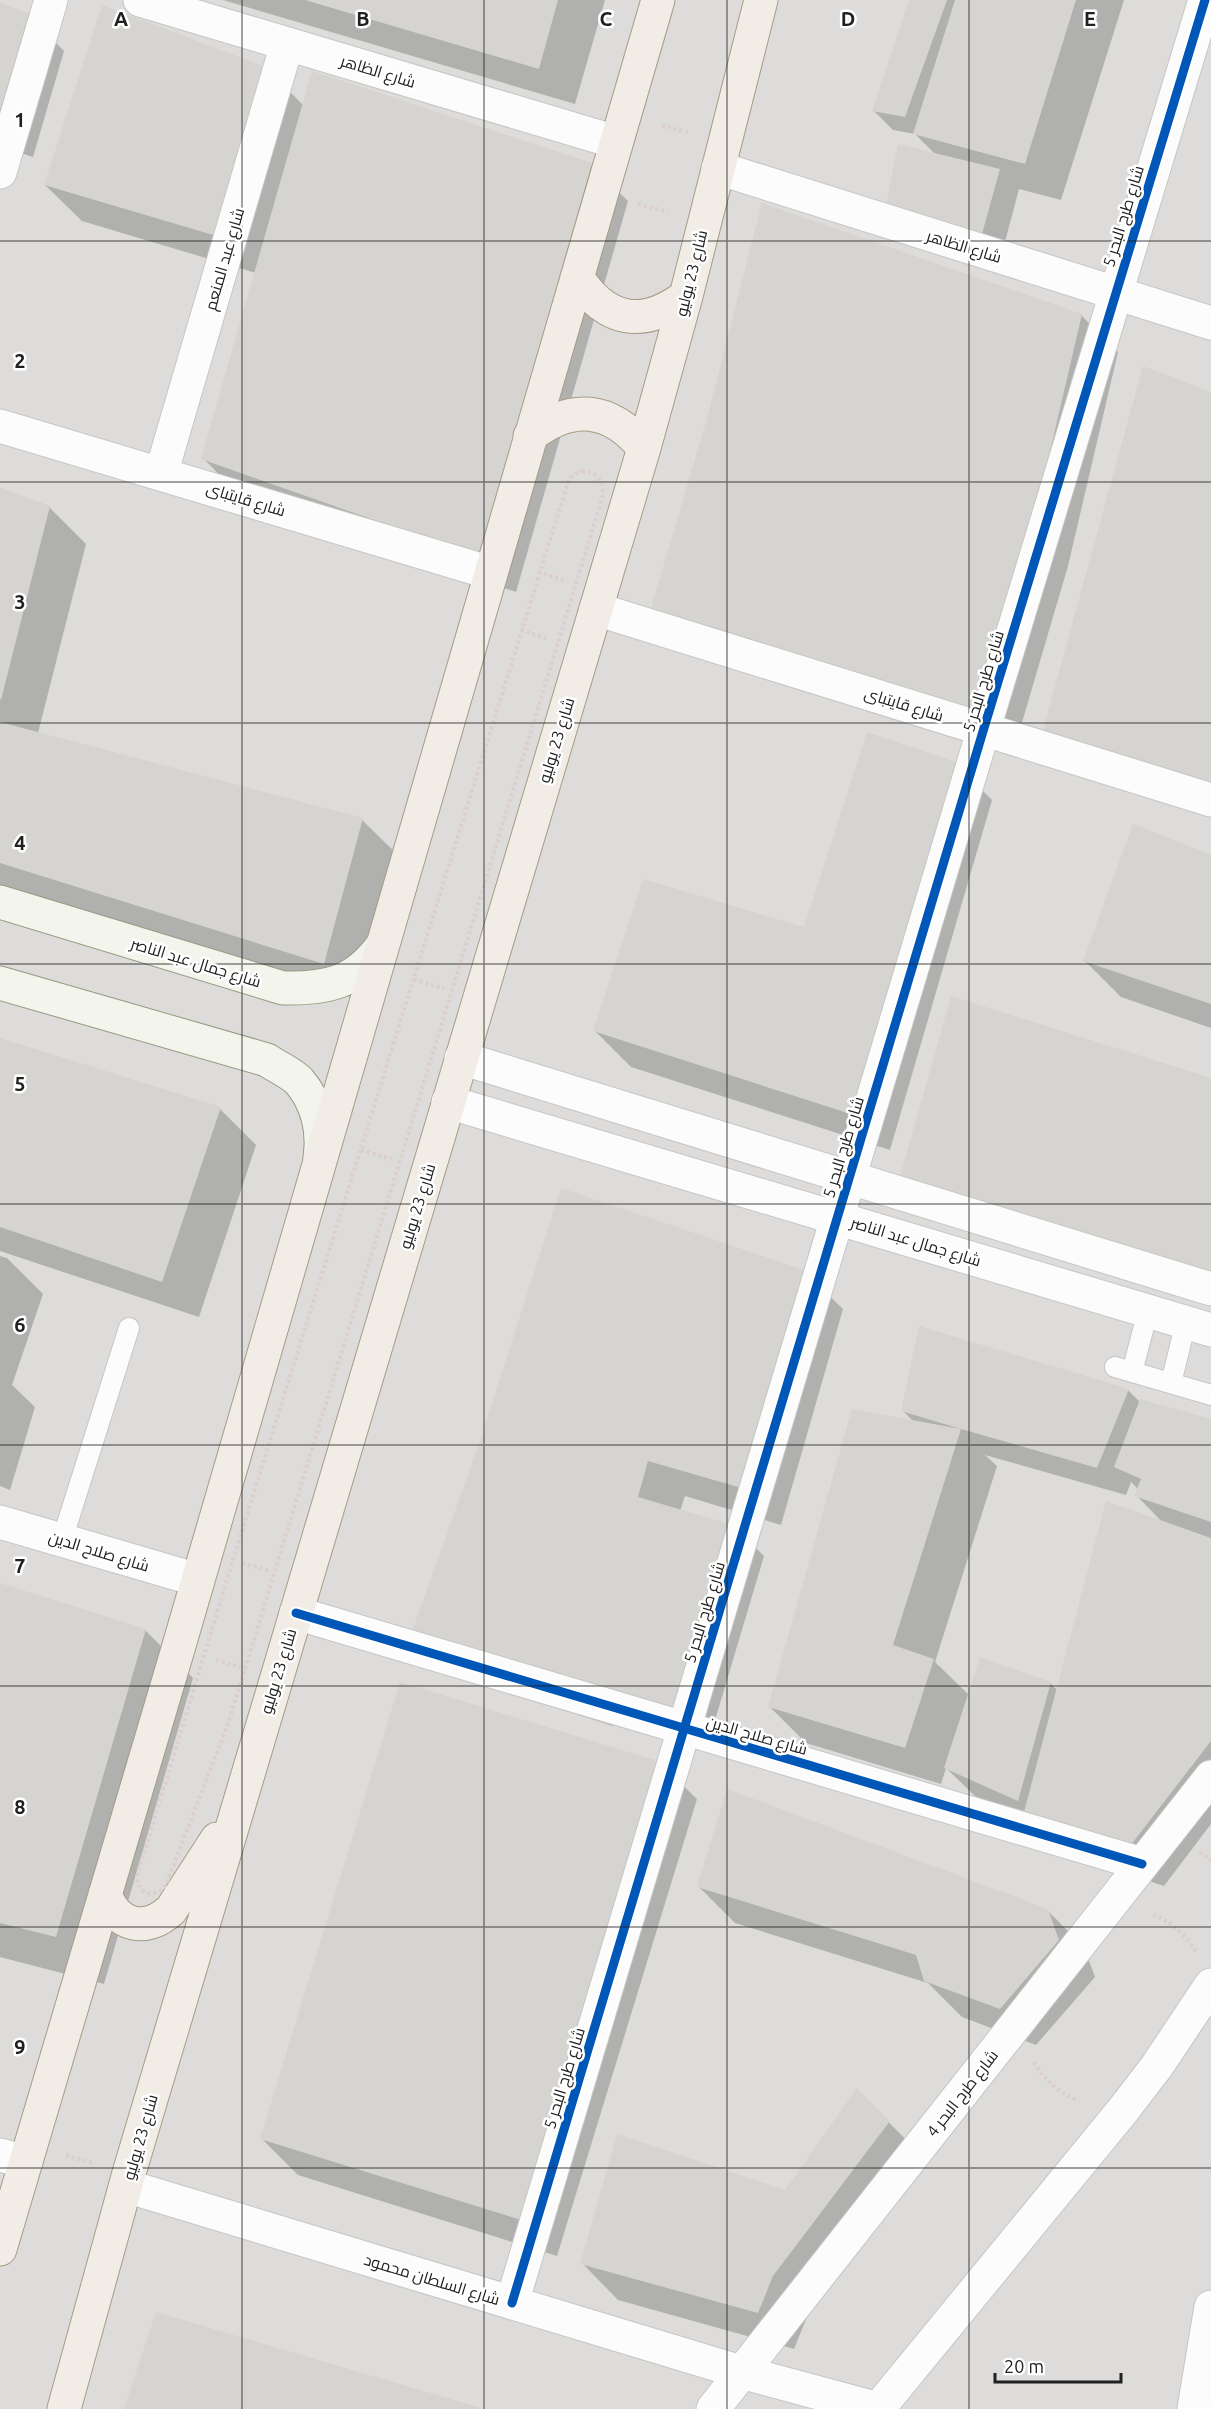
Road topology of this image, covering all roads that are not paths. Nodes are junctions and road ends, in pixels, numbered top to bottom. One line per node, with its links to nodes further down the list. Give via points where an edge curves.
1 (51, 0): 9 (street)
2 (140, 0): 6 (street, شارع الظاهر)
3 (658, 0): 7 (main road)
4 (761, 0): 8 (main road, شارع 23 يوليو)
5 (1205, 0): 11 (street, شارع طرح البحر 5)
6 (286, 44): 7 (street, شارع الظاهر); 17 (street, شارع عبد المنعم)
7 (620, 128): 10 (main road)
8 (721, 156): 11 (street, شارع الظاهر); 12 (main road, شارع 23 يوليو)
9 (0, 172)
10 (577, 277): 12 (main road, via 589,295 606,309 626,316 648,316 668,309); 15 (main road)
11 (1115, 293): 13 (street, شارع الظاهر); 20 (street, شارع طرح البحر 5)
12 (686, 296): 16 (main road, شارع 23 يوليو)
13 (1211, 323)
14 (0, 426): 17 (street, شارع قايتباى)
15 (530, 436): 16 (main road, via 548,422 591,413 630,431); 18 (main road)
16 (644, 448): 19 (main road, شارع 23 يوليو)
17 (161, 474): 18 (street, شارع قايتباى)
18 (493, 566): 23 (main road)
19 (591, 595): 20 (street, شارع قايتباى); 25 (main road, شارع 23 يوليو, via 571,646 465,996)
20 (984, 728): 21 (street, شارع قايتباى); 28 (street, شارع طرح البحر 5)
21 (1211, 800)
22 (0, 902): 23 (main road, شارع جمال عبد الناصر, via 283,988 312,988 340,982)
23 (379, 957): 27 (main road)
24 (0, 983): 27 (main road, via 267,1060 298,1081 312,1102 320,1121)
25 (461, 1058): 26 (main road, شارع 23 يوليو); 28 (street)
26 (448, 1101): 29 (street, شارع جمال عبد الناصر); 39 (main road, شارع 23 يوليو, via 414,1165)
27 (323, 1151): 38 (main road)
28 (849, 1178): 29 (street, شارع طرح البحر 5); 30 (street)
29 (838, 1218): 31 (street, شارع جمال عبد الناصر); 40 (street, شارع طرح البحر 5)
30 (1211, 1289)
31 (1148, 1311): 32 (street, شارع جمال عبد الناصر); 34 (lane, via 1123,1369)
32 (1198, 1326): 34 (lane)
33 (129, 1328): 37 (lane)
34 (1171, 1383): 35 (lane)
35 (1211, 1395)
36 (0, 1522): 37 (street, شارع صلاح الدين)
37 (62, 1540): 38 (street, شارع صلاح الدين)
38 (212, 1564): 44 (main road, via 191,1653)
39 (300, 1598): 40 (street, شارع صلاح الدين); 42 (main road, شارع 23 يوليو)
40 (684, 1729): 43 (street, شارع صلاح الدين); 49 (street, شارع طرح البحر 5)
41 (1211, 1777): 43 (street, شارع طرح البحر 4)
42 (237, 1808): 44 (main road, via 162,1918 139,1924 127,1921 117,1915); 47 (main road, شارع 23 يوليو)
43 (1142, 1864): 51 (street, شارع طرح البحر 4)
44 (105, 1894): 46 (main road)
45 (1210, 1986): 54 (street, via 1124,2109)
46 (19, 2154): 48 (main road)
47 (127, 2179): 49 (street, شارع السلطان محمود); 52 (main road, شارع 23 يوليو)
48 (0, 2249)
49 (512, 2303): 51 (street, شارع السلطان محمود)
50 (1211, 2307): 55 (street)
51 (741, 2372): 53 (street, شارع طرح البحر 4); 54 (street, شارع السلطان محمود)
52 (64, 2409)
53 (713, 2409)
54 (878, 2409)
55 (1194, 2409)

